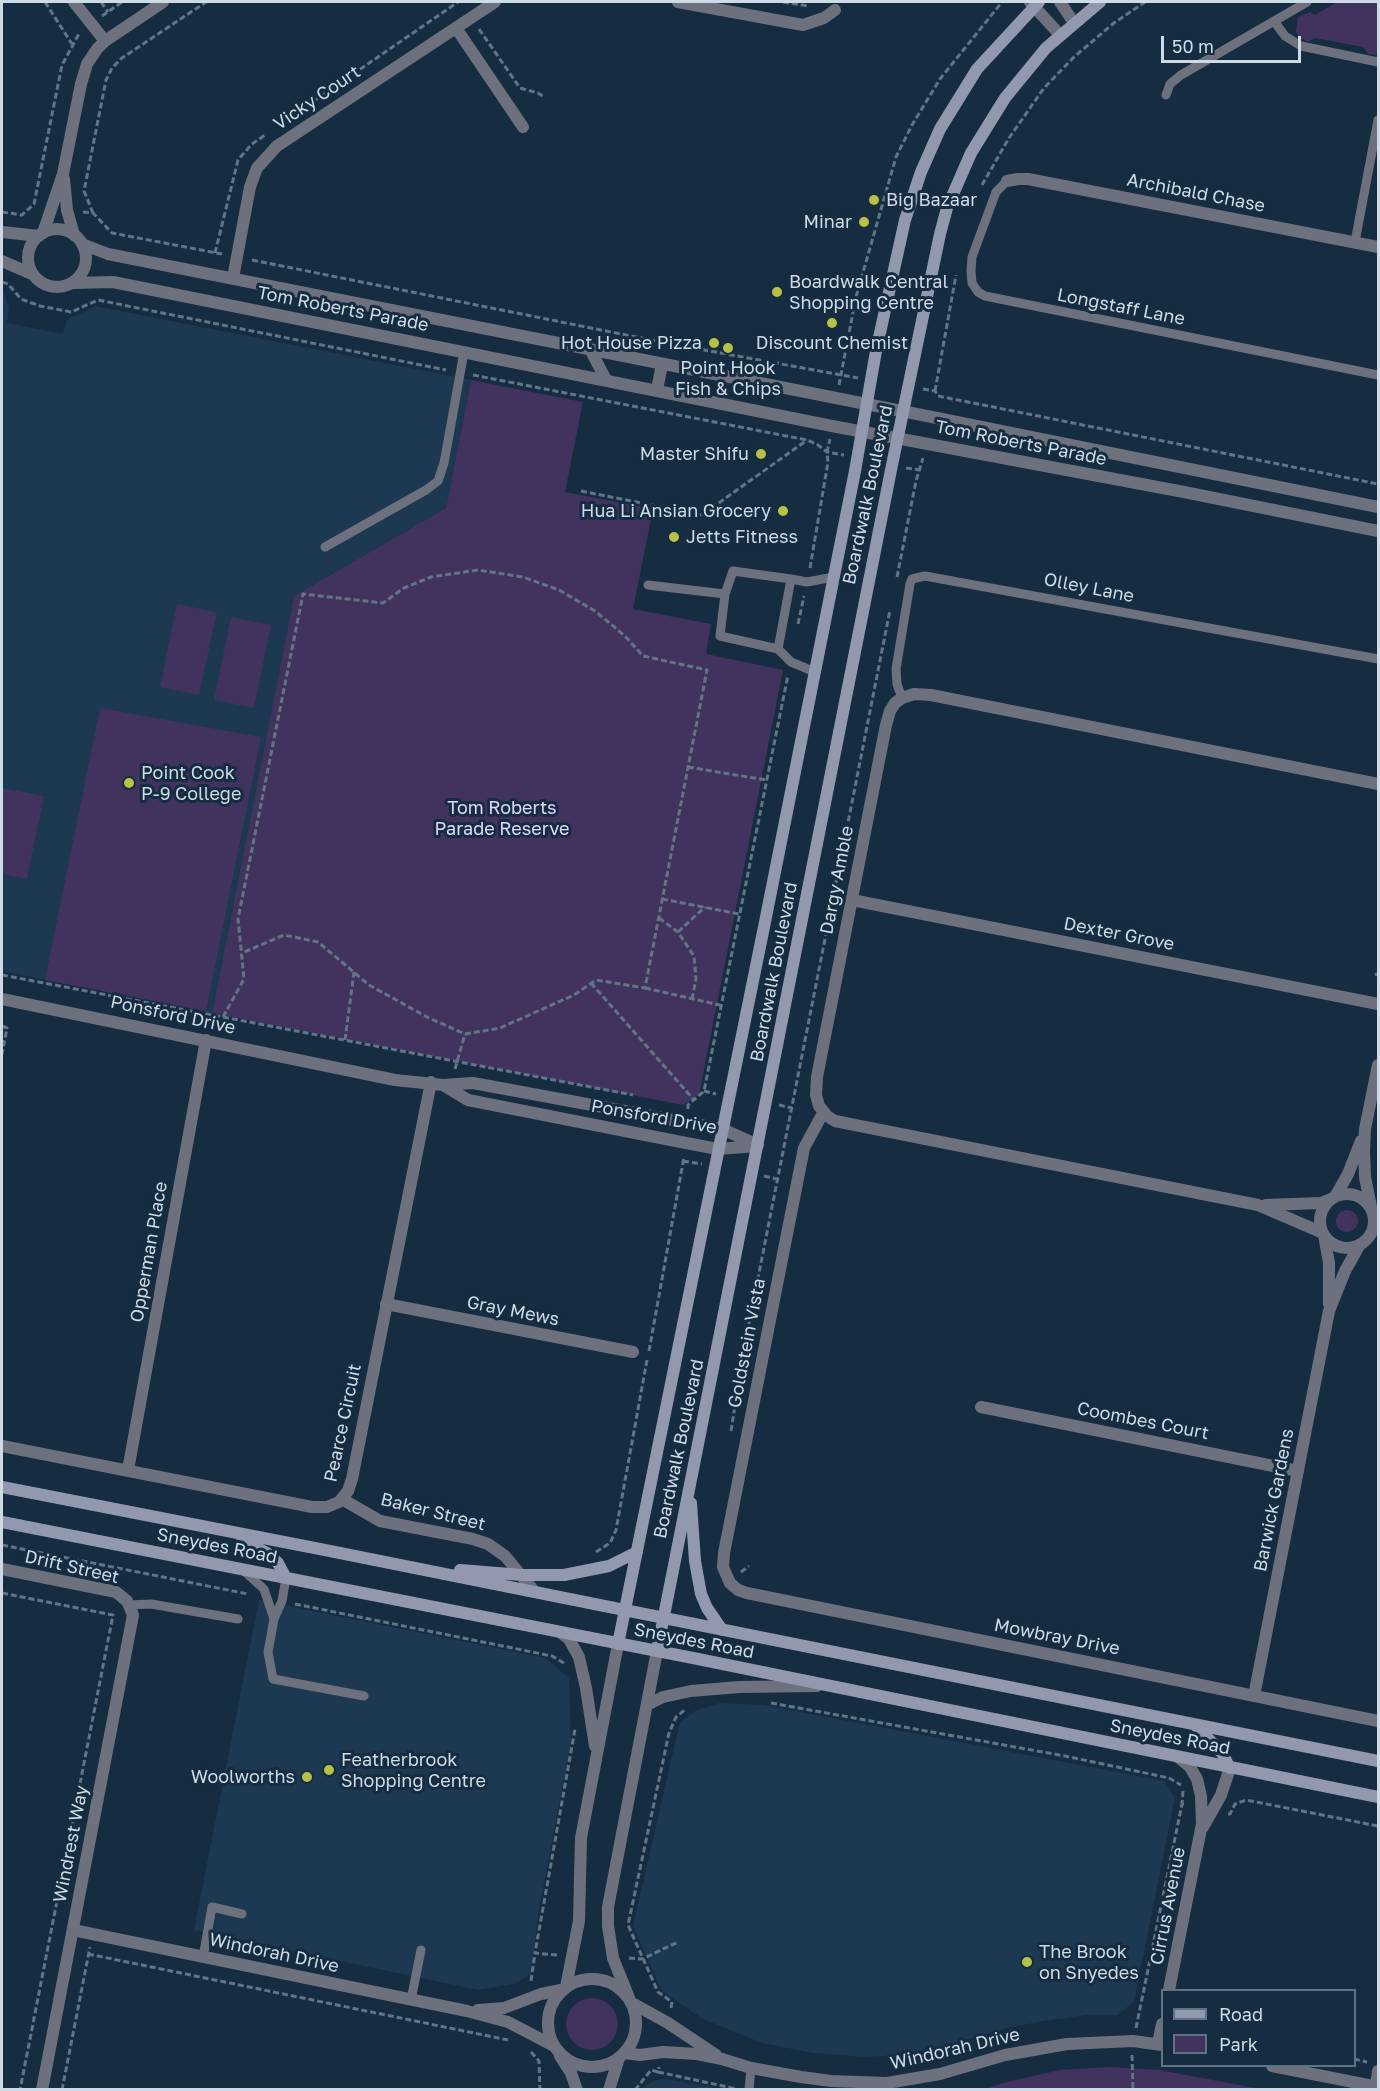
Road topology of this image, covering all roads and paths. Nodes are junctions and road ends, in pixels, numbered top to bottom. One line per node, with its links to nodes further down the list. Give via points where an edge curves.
1 (45, 2): 24 (path)
2 (74, 2): 20 (street)
3 (101, 2): 16 (path)
4 (122, 2): 16 (path)
5 (163, 2): 23 (street)
6 (206, 2): 36 (path, via 112,68 106,80 84,191)
7 (495, 2): 17 (street, Vicky Court)
8 (678, 2): 15 (street, via 803,25)
9 (1002, 2): 50 (path, via 940,79 896,157 856,297)
10 (1060, 2): 19 (street)
11 (1100, 2): 19 (main road, Boardwalk Boulevard)
12 (1307, 2): 18 (lane)
13 (456, 3): 17 (path)
14 (1035, 3): 22 (street); 53 (main road, Boardwalk Boulevard, via 977,69 940,129 921,172 892,273)
15 (835, 10)
16 (108, 12): 20 (path)
17 (471, 17): 21 (street, Vicky Court); 27 (path, via 520,88)
18 (1274, 21): 25 (lane, via 1301,46); 26 (lane, via 1181,75 1170,84)
19 (1074, 23): 22 (main road, Boardwalk Boulevard)
20 (91, 25): 23 (street); 24 (path)
21 (456, 28): 29 (street); 42 (street, Vicky Court, via 278,146 264,160 249,187)
22 (1060, 35): 54 (main road, Boardwalk Boulevard, via 1005,98 957,185 940,234)
23 (105, 41): 30 (street, via 84,71)
24 (72, 44): 32 (path, via 62,65)
25 (1378, 62)
26 (1166, 95)
27 (544, 97)
28 (1378, 120): 40 (lane)
29 (523, 128)
30 (63, 174): 33 (street); 34 (street)
31 (1007, 181): 40 (street, Archibald Chase, via 1028,179); 51 (lane, Longstaff Lane, via 996,192 972,256 972,283 985,296)
32 (31, 208): 33 (path); 35 (path, via 22,215)
33 (50, 209): 38 (street)
34 (67, 210): 36 (path); 39 (street)
35 (2, 212)
36 (93, 213): 42 (path, via 112,233)
37 (2, 232): 38 (street)
38 (41, 234): 39 (street, via 58,229); 44 (street, via 33,242 28,258)
39 (78, 239): 45 (street, Tom Roberts Parade, via 108,254); 46 (street, via 86,261)
40 (1355, 242): 41 (street, Archibald Chase)
41 (1378, 247)
42 (238, 258): 45 (street, Vicky Court); 50 (path)
43 (2, 261): 44 (street)
44 (32, 274): 46 (street, via 38,281 55,287)
45 (233, 278): 47 (street, Tom Roberts Parade)
46 (73, 283): 48 (street, Tom Roberts Parade, via 113,282)
47 (590, 350): 49 (street, Tom Roberts Parade); 52 (street)
48 (464, 352): 52 (street, Tom Roberts Parade); 72 (lane, via 438,481)
49 (662, 364): 55 (street); 57 (street, Tom Roberts Parade)
50 (841, 375): 53 (path); 57 (path)
51 (1378, 375)
52 (606, 380): 55 (street, Tom Roberts Parade)
53 (871, 381): 58 (main road, Boardwalk Boulevard)
54 (909, 387): 56 (path, via 935,391); 59 (main road, Boardwalk Boulevard)
55 (657, 390): 61 (street, Tom Roberts Parade)
56 (938, 396): 60 (path); 67 (path)
57 (837, 398): 58 (street, Tom Roberts Parade)
58 (867, 404): 59 (street, Tom Roberts Parade); 62 (main road, Boardwalk Boulevard)
59 (904, 411): 60 (street, Tom Roberts Parade); 63 (main road, Boardwalk Boulevard)
60 (932, 417): 66 (street, Tom Roberts Parade)
61 (832, 426): 62 (street, Tom Roberts Parade); 75 (path)
62 (862, 431): 63 (street, Tom Roberts Parade); 73 (main road, Boardwalk Boulevard)
63 (898, 437): 65 (street, Tom Roberts Parade); 118 (main road, Boardwalk Boulevard)
64 (807, 440): 68 (path, via 702,515)
65 (925, 443): 69 (street, Tom Roberts Parade); 76 (path)
66 (1189, 470): 69 (street); 70 (street, Tom Roberts Parade)
67 (1378, 484)
68 (580, 491)
69 (1184, 492): 71 (street, Tom Roberts Parade)
70 (1378, 507)
71 (1378, 531)
72 (325, 547)
73 (834, 577): 75 (lane); 84 (main road, Boardwalk Boulevard)
74 (791, 579): 75 (lane); 78 (lane, via 733,571); 81 (lane)
75 (807, 582): 80 (path)
76 (895, 583)
77 (648, 585): 78 (lane)
78 (725, 594): 81 (lane, via 720,636)
79 (891, 605): 119 (path)
80 (798, 628)
81 (778, 649): 83 (lane)
82 (1378, 659): 85 (lane, Olley Lane, via 925,576 912,579 910,584 896,669)
83 (791, 662): 84 (lane); 87 (path)
84 (815, 672): 115 (main road, Boardwalk Boulevard)
85 (902, 698): 88 (street, via 931,695); 90 (street, Dargy Amble, via 890,711 886,725)
86 (688, 767): 87 (path); 89 (path); 95 (path, via 707,670 643,656 595,611 559,590 523,577 478,570 431,577 404,588 383,603 303,594 238,919)
87 (766, 780): 92 (path)
88 (1378, 784)
89 (662, 899): 91 (path); 93 (path)
90 (852, 900): 102 (street, Dexter Grove); 120 (street, Dargy Amble, via 817,1077 816,1095)
91 (705, 908): 92 (path); 94 (path)
92 (739, 914): 103 (path)
93 (659, 918): 94 (path); 99 (path)
94 (678, 932): 101 (path, via 694,956 696,979)
95 (242, 953): 96 (path, via 284,935 318,942); 104 (path, via 244,979)
96 (354, 972): 106 (path, via 395,1000); 108 (path)
97 (2, 975): 104 (path)
98 (591, 983): 99 (path, via 596,980); 106 (path, via 574,995 500,1028); 117 (path)
99 (645, 988): 101 (path)
100 (2, 999): 107 (street, Ponsford Drive)
101 (692, 999): 103 (path)
102 (1378, 1004)
103 (720, 1005): 114 (path)
104 (223, 1017): 108 (path)
105 (2, 1026): 109 (path, via 7,1028)
106 (465, 1034): 110 (path)
107 (206, 1040): 113 (street, Ponsford Drive, via 395,1080); 139 (street, Opperman Place)
108 (345, 1040): 110 (path)
109 (2, 1054)
110 (457, 1062): 112 (path); 116 (path)
111 (1378, 1065): 123 (street)
112 (455, 1072)
113 (437, 1084): 121 (street, Ponsford Drive, via 472,1083); 124 (street, Ponsford Drive, via 468,1100); 133 (street, Pearce Circuit)
114 (704, 1091): 115 (path); 117 (path)
115 (729, 1096): 122 (main road, Boardwalk Boulevard)
116 (641, 1097)
117 (694, 1100): 121 (path, via 687,1106)
118 (767, 1103): 119 (path); 125 (main road, Boardwalk Boulevard)
119 (792, 1108): 137 (path)
120 (823, 1113): 128 (street, via 841,1122); 153 (street, Goldstein Vista, via 804,1149 724,1553 723,1568)
121 (689, 1123): 122 (street, Ponsford Drive)
122 (722, 1129): 125 (street, Ponsford Drive); 126 (main road, Boardwalk Boulevard)
123 (1365, 1129): 127 (street); 129 (street, via 1365,1177)
124 (686, 1143): 126 (street, Ponsford Drive); 148 (path, via 616,1530 610,1543 594,1553)
125 (758, 1145): 126 (street, Ponsford Drive); 142 (main road, Boardwalk Boulevard)
126 (718, 1149): 146 (main road, Boardwalk Boulevard)
127 (1334, 1198): 128 (street, via 1313,1203); 129 (street, via 1345,1194 1357,1196); 130 (street, via 1321,1214)
128 (1258, 1205): 130 (street)
129 (1374, 1211): 132 (street, via 1373,1229)
130 (1324, 1234): 132 (street, via 1341,1247); 134 (street, Barwick Gardens, via 1329,1263)
131 (1378, 1239): 132 (street)
132 (1360, 1245): 134 (street, Barwick Gardens)
133 (386, 1304): 135 (street, Gray Mews); 143 (street, Pearce Circuit, via 351,1485)
134 (1329, 1311): 140 (street, Barwick Gardens)
135 (633, 1352)
136 (981, 1407): 140 (street, Coombes Court)
137 (730, 1432)
138 (2, 1446): 139 (street, Pearce Circuit)
139 (128, 1470): 143 (street, Pearce Circuit, via 312,1507 327,1507)
140 (1298, 1471): 167 (street, Barwick Gardens)
141 (2, 1487): 145 (main road, Sneydes Road)
142 (690, 1488): 158 (main road, Boardwalk Boulevard); 161 (main road, via 700,1594)
143 (342, 1499): 151 (street, Baker Street, via 380,1521 488,1544)
144 (2, 1522): 150 (main road, Sneydes Road)
145 (195, 1526): 147 (main road, Sneydes Road); 152 (main road, via 262,1549 278,1563)
146 (637, 1552): 148 (main road); 157 (main road, Boardwalk Boulevard)
147 (405, 1566): 151 (main road); 154 (main road, Sneydes Road)
148 (600, 1568): 151 (main road, via 564,1575)
149 (2, 1569): 156 (street, Drift Street, via 116,1592)
150 (241, 1569): 152 (main road, Sneydes Road); 160 (lane, via 264,1589)
151 (522, 1575): 154 (street, Baker Street)
152 (286, 1578): 160 (lane); 162 (main road, Sneydes Road)
153 (730, 1583): 167 (street, Mowbray Drive, via 747,1593)
154 (535, 1592): 157 (main road, Sneydes Road)
155 (2, 1593): 209 (path, via 113,1615)
156 (129, 1605): 159 (lane, Drift Street, via 151,1604); 183 (street, Windrest Way, via 132,1627)
157 (624, 1610): 158 (main road, Sneydes Road); 163 (main road, Boardwalk Boulevard)
158 (662, 1618): 161 (main road, Sneydes Road); 164 (main road, Boardwalk Boulevard)
159 (238, 1619)
160 (274, 1619): 166 (lane, via 268,1652 273,1679)
161 (722, 1630): 172 (main road, Sneydes Road)
162 (561, 1633): 163 (main road, Sneydes Road); 174 (street, via 573,1644 583,1671)
163 (618, 1644): 164 (main road, Sneydes Road); 174 (street, Boardwalk Boulevard)
164 (657, 1651): 165 (main road, Sneydes Road); 169 (street, Boardwalk Boulevard)
165 (828, 1686): 169 (street, via 691,1691 663,1696); 175 (main road, Sneydes Road)
166 (364, 1696)
167 (1254, 1696): 171 (street, Mowbray Drive)
168 (768, 1702): 179 (path, via 1169,1778 1181,1784)
169 (647, 1705): 190 (street, Boardwalk Boulevard, via 610,1890 608,1926)
170 (690, 1707): 191 (path, via 676,1717 669,1733 628,1925)
171 (1378, 1720)
172 (1195, 1724): 176 (main road, Sneydes Road); 177 (main road)
173 (576, 1728): 188 (path, via 535,1953)
174 (596, 1756): 188 (street, Boardwalk Boulevard, via 581,1838 579,1921)
175 (1178, 1757): 177 (main road, Sneydes Road); 180 (street, Cirrus Avenue, via 1196,1776)
176 (1378, 1761)
177 (1230, 1767): 178 (main road, Sneydes Road); 180 (street, Cirrus Avenue, via 1224,1789)
178 (1378, 1797)
179 (1182, 1804): 180 (path); 198 (path)
180 (1207, 1809): 181 (path, via 1230,1814 1235,1804 1246,1800); 193 (street, Cirrus Avenue)
181 (1378, 1826)
182 (242, 1914): 189 (lane, via 212,1907)
183 (73, 1930): 184 (street, Windorah Drive); 210 (street, Windrest Way)
184 (92, 1934): 187 (path); 189 (street, Windorah Drive)
185 (678, 1942): 191 (path)
186 (422, 1950): 194 (lane)
187 (88, 1954): 199 (path); 211 (path)
188 (572, 1956): 192 (street, Boardwalk Boulevard)
189 (202, 1957): 194 (street, Windorah Drive)
190 (613, 1958): 191 (path); 195 (street, Boardwalk Boulevard)
191 (642, 1959): 196 (path, via 658,1992)
192 (564, 1988): 195 (street, via 578,1980 600,1980 619,1988); 197 (street, Windorah Drive, via 504,2008); 201 (street, via 552,2002 548,2017 548,2032)
193 (1170, 1989)
194 (411, 2000): 197 (street, Windorah Drive)
195 (630, 2001): 202 (street, via 636,2030); 203 (street, Windorah Drive)
196 (672, 2002)
197 (467, 2011): 201 (street, Windorah Drive, via 508,2022)
198 (1133, 2041): 200 (street, Windorah Drive); 205 (street, Windorah Drive, via 1040,2048 940,2074 887,2083 831,2081); 216 (path)
199 (519, 2042)
200 (1160, 2045)
201 (556, 2048): 202 (street, via 580,2066 607,2064); 212 (street)
202 (622, 2056): 203 (street, Windorah Drive, via 680,2052); 213 (street)
203 (722, 2059): 205 (street, Windorah Drive)
204 (1277, 2067): 208 (street)
205 (751, 2068): 215 (lane)
206 (1378, 2071): 208 (street)
207 (658, 2072): 214 (path)
208 (1377, 2086)
209 (20, 2090)
210 (42, 2090)
211 (62, 2090)
212 (577, 2090)
213 (609, 2090)
214 (738, 2090)
215 (749, 2090)
216 (1133, 2090)

